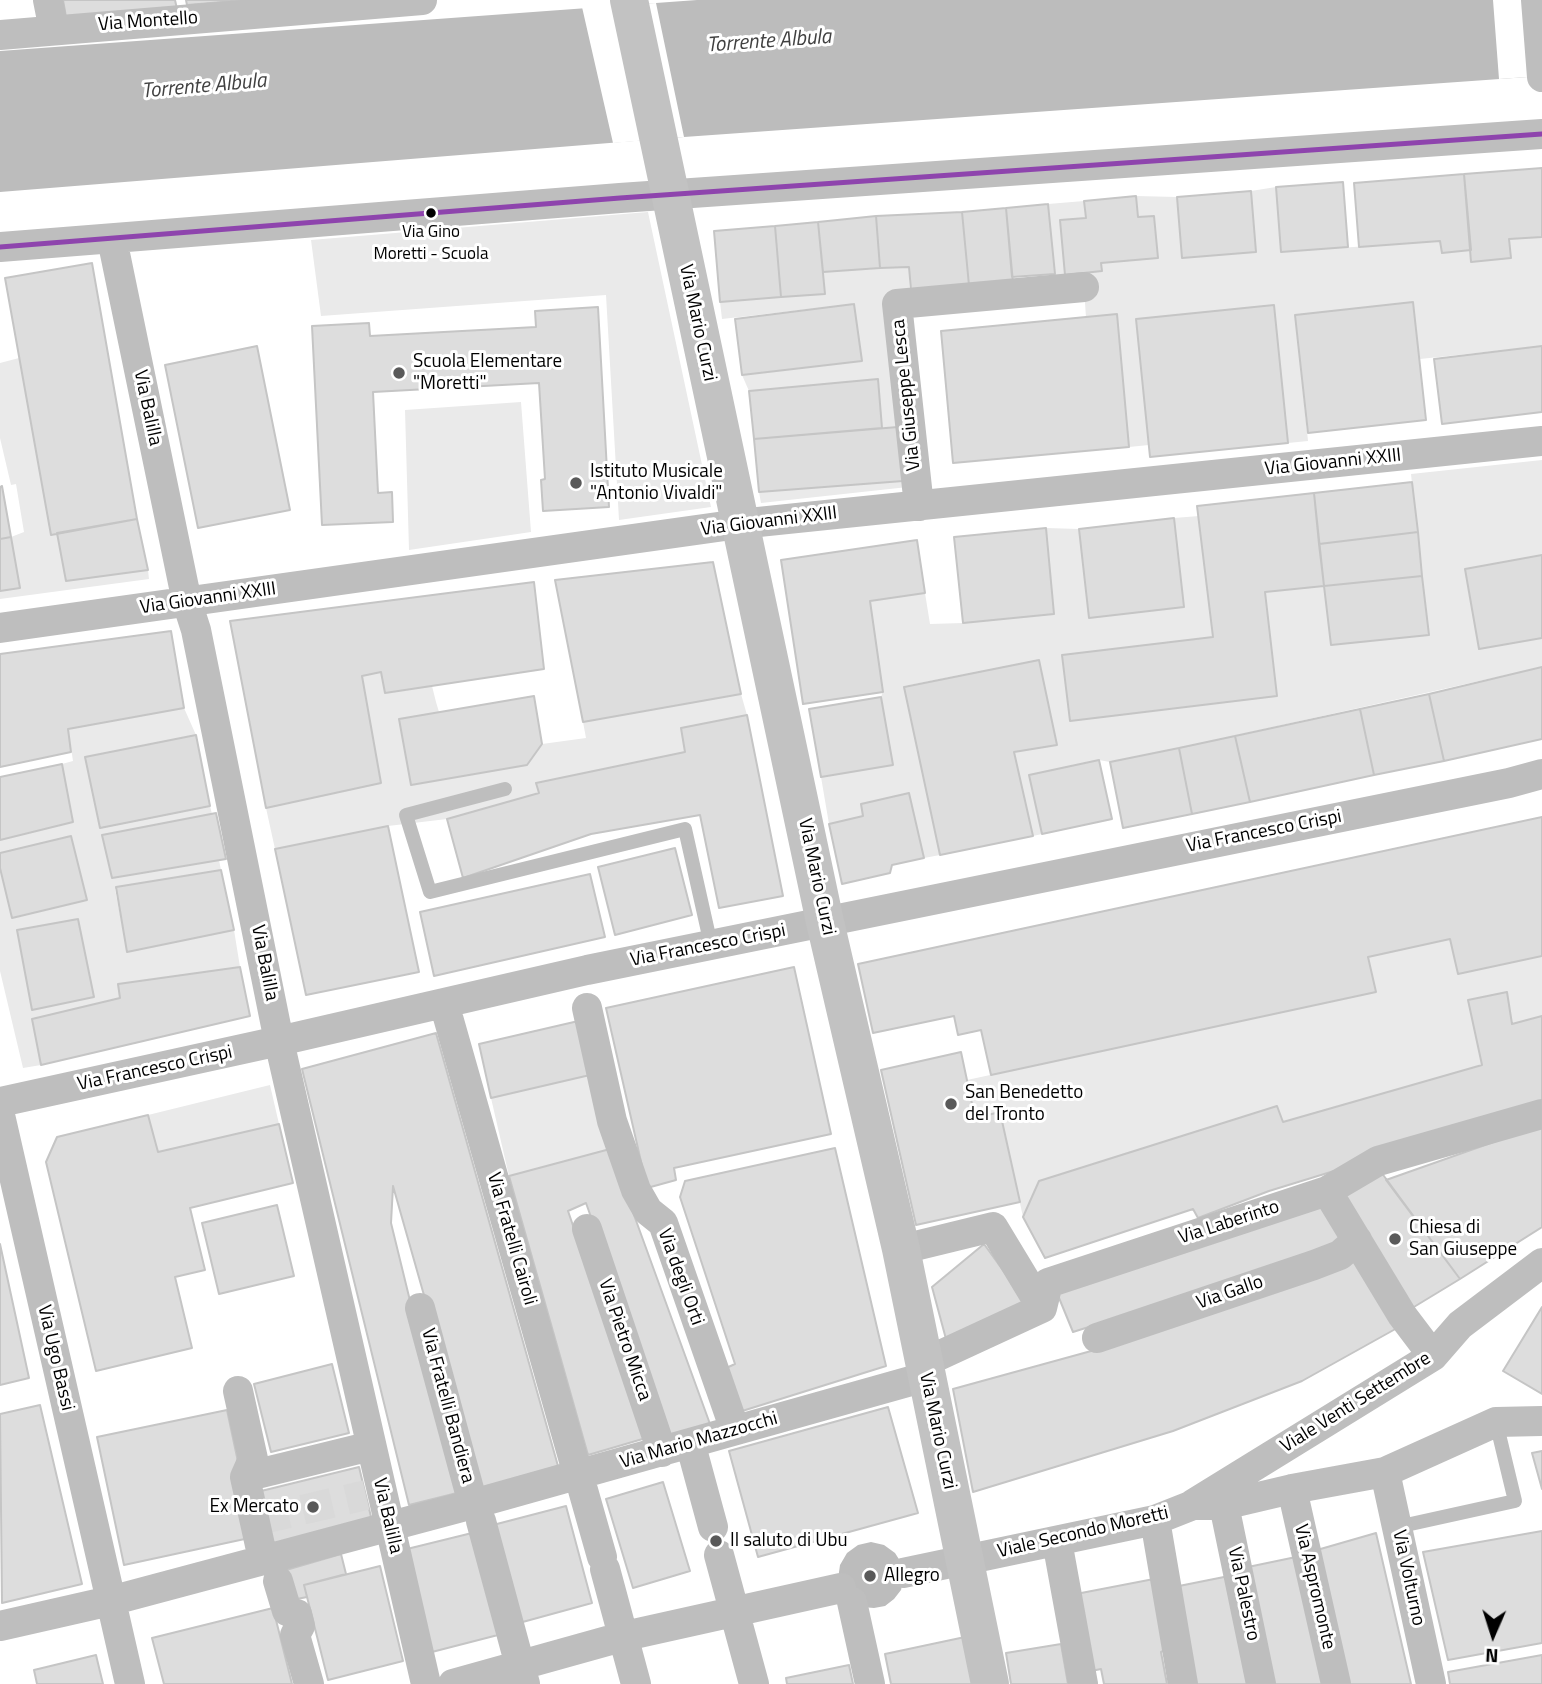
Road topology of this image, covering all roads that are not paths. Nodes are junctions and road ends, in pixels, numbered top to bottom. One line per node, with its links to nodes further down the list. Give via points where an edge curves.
1 (48, 0): 6 (street)
2 (422, 0): 5 (street, Via Montello)
3 (629, 0): 10 (street, Via Mario Curzi)
4 (1536, 0): 8 (street)
5 (312, 5): 6 (street, Via Montello)
6 (54, 30): 7 (street, Via Montello)
7 (0, 35)
8 (1542, 76)
9 (1542, 134): 10 (street)
10 (670, 194): 11 (street); 16 (street, Via Mario Curzi)
11 (112, 239): 12 (street); 17 (street, Via Balilla)
12 (0, 247)
13 (1084, 287): 15 (street, Via Giuseppe Lesca, via 897,304)
14 (1542, 441): 15 (street, Via Giovanni XXIII)
15 (919, 506): 16 (street, Via Giovanni XXIII)
16 (739, 524): 17 (street, Via Giovanni XXIII); 21 (street, Via Mario Curzi)
17 (187, 602): 18 (street, Via Giovanni XXIII); 25 (street, Via Balilla, via 197,629)
18 (0, 628)
19 (1542, 774): 21 (street, Via Francesco Crispi)
20 (505, 789): 22 (lane, via 405,816 430,892 685,830)
21 (825, 922): 22 (street, Via Francesco Crispi); 38 (street, Via Mario Curzi)
22 (710, 945): 23 (street, Via Francesco Crispi)
23 (444, 1003): 25 (street, Via Francesco Crispi); 48 (street, Via Fratelli Cairoli)
24 (587, 1008): 42 (street, Via degli Orti, via 611,1121 636,1190 648,1211 663,1223)
25 (279, 1041): 26 (street, Via Francesco Crispi); 43 (street, Via Balilla)
26 (0, 1102)
27 (1542, 1114): 29 (street, Via Laberinto, via 1378,1161)
28 (0, 1115): 60 (street, Via Ugo Bassi)
29 (1327, 1191): 31 (street); 35 (street, Via Laberinto, via 1048,1283)
30 (587, 1229): 44 (street, Via Pietro Micca)
31 (1357, 1240): 36 (street, Via Gallo, via 1340,1255 1314,1265); 37 (street)
32 (911, 1247): 35 (street, via 993,1227)
33 (1542, 1263): 37 (street, Viale Venti Settembre, via 1460,1325)
34 (420, 1308): 52 (street, Via Fratelli Bandiera)
35 (1042, 1308): 38 (street)
36 (1097, 1338)
37 (1433, 1356): 50 (street, Viale Venti Settembre)
38 (931, 1367): 42 (street, Via Mario Mazzocchi); 57 (street, Via Mario Curzi)
39 (238, 1391): 47 (street, via 253,1459)
40 (1542, 1421): 41 (street)
41 (1496, 1422): 46 (street, Viale Secondo Moretti); 55 (lane, via 1515,1501)
42 (734, 1430): 44 (street, Via Mario Mazzocchi)
43 (371, 1446): 47 (street); 54 (street, Via Balilla)
44 (662, 1452): 48 (street, Via Mario Mazzocchi)
45 (694, 1457): 61 (street)
46 (1385, 1472): 49 (street, Viale Secondo Moretti); 55 (street, Via Volturno)
47 (245, 1477): 58 (street)
48 (580, 1483): 52 (street, Via Mario Mazzocchi); 63 (street, Via Fratelli Cairoli)
49 (1292, 1489): 51 (street, Viale Secondo Moretti); 76 (street, Via Aspromonte)
50 (1193, 1505): 51 (street, Viale Secondo Moretti); 53 (street, Viale Secondo Moretti)
51 (1224, 1505): 75 (street, Via Palestro)
52 (477, 1512): 54 (street, Via Mario Mazzocchi); 64 (street, Via Fratelli Bandiera)
53 (1156, 1520): 56 (street, Viale Secondo Moretti); 74 (street)
54 (389, 1526): 58 (street); 67 (street, Via Balilla)
55 (1397, 1527): 77 (street, Via Volturno)
56 (1057, 1541): 57 (street, Viale Secondo Moretti); 73 (street)
57 (965, 1560): 59 (street, Viale Secondo Moretti); 72 (street, Via Mario Curzi)
58 (271, 1570): 60 (street); 66 (street)
59 (903, 1573)
60 (110, 1601): 62 (street); 65 (street, Via Ugo Bassi)
61 (735, 1610): 63 (street); 70 (street); 71 (street, via 846,1595)
62 (0, 1626)
63 (625, 1636): 64 (street); 69 (street, Via Fratelli Cairoli)
64 (523, 1675): 68 (street)
65 (130, 1684)
66 (309, 1684)
67 (426, 1684)
68 (453, 1684)
69 (636, 1684)
70 (754, 1684)
71 (870, 1684)
72 (990, 1684)
73 (1083, 1684)
74 (1184, 1684)
75 (1261, 1684)
76 (1336, 1684)
77 (1431, 1684)

